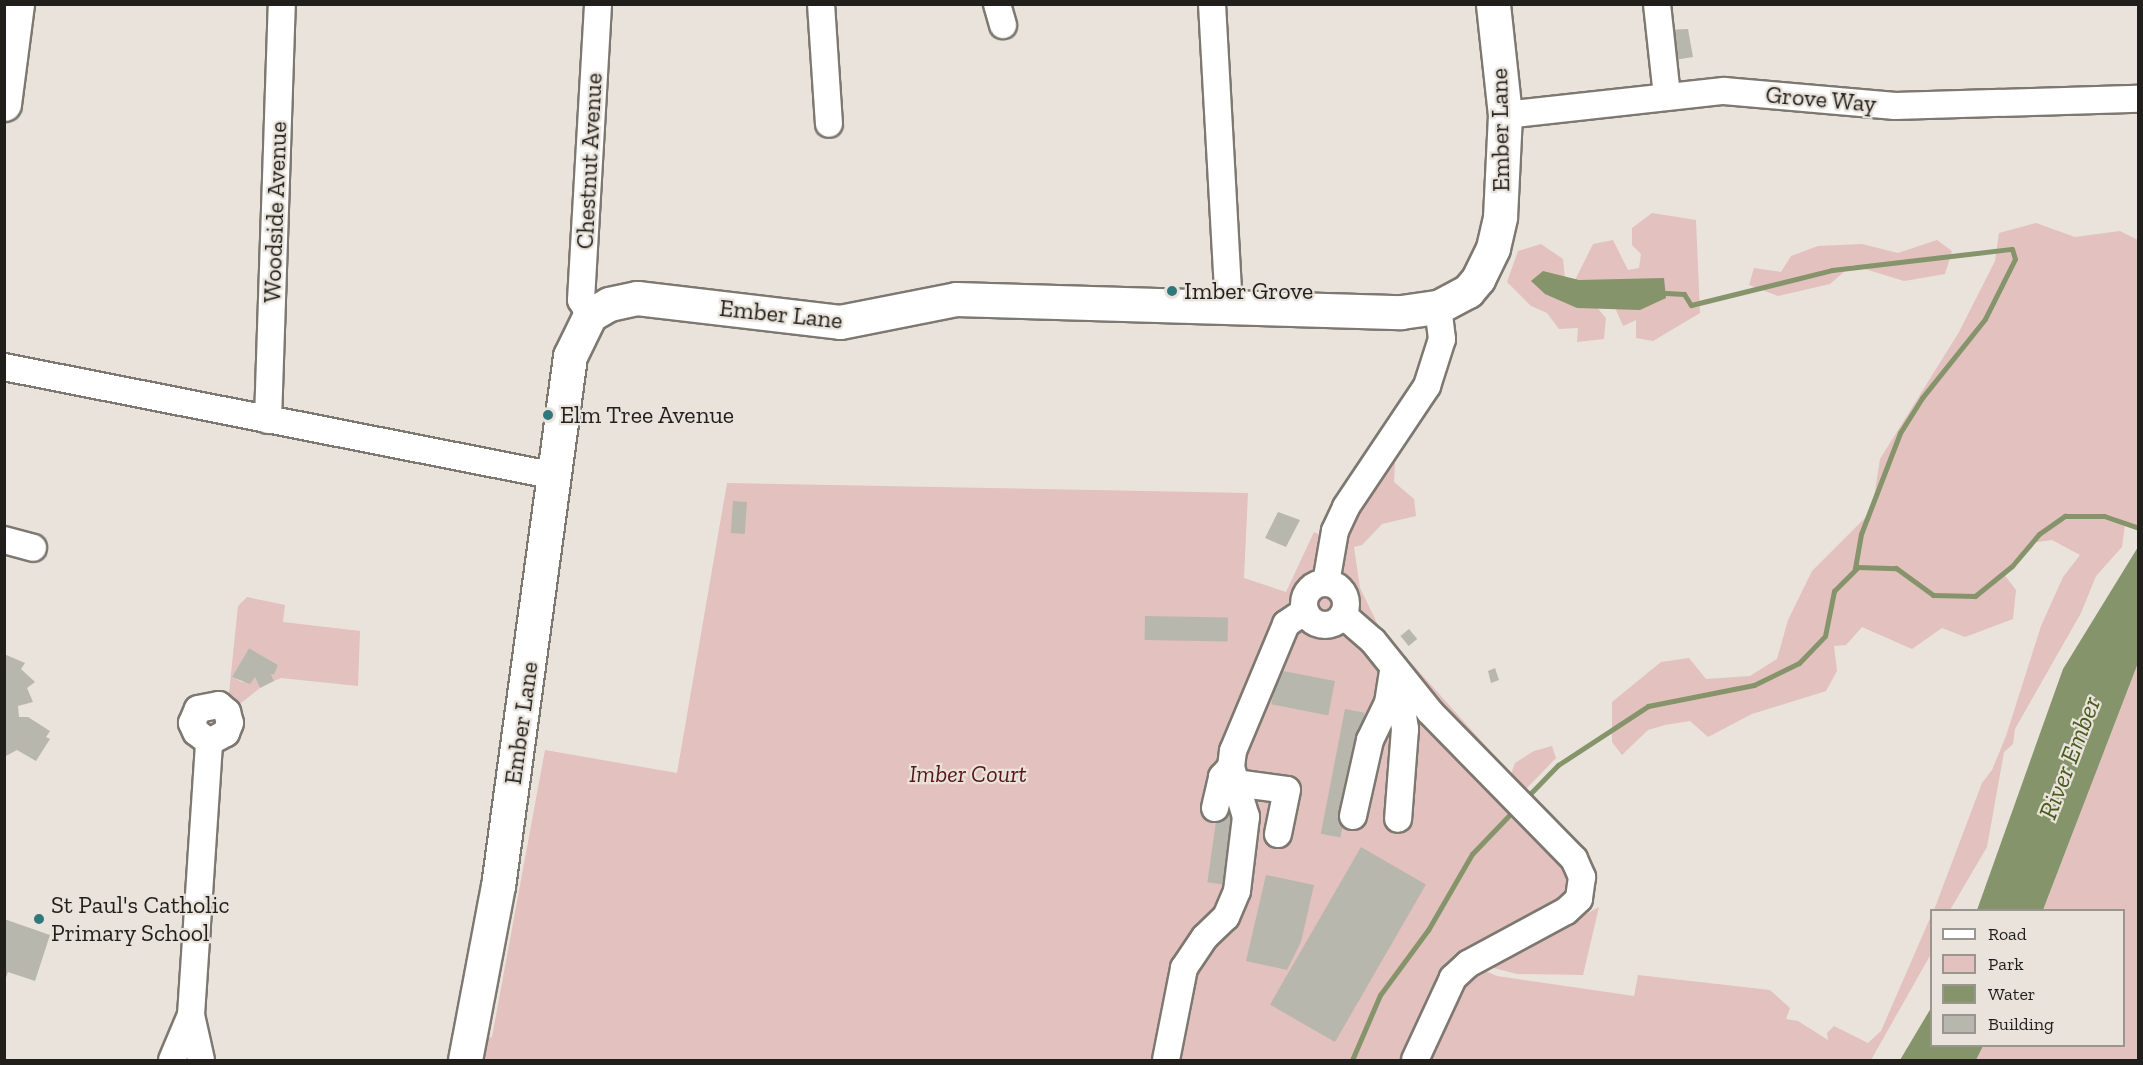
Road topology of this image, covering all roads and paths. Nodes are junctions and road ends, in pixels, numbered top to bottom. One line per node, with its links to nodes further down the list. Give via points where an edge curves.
1 (17, 4): 10 (main road)
2 (282, 4): 17 (street, Woodside Avenue)
3 (598, 4): 15 (street, Chestnut Avenue, via 581,300)
4 (821, 4): 12 (street)
5 (1212, 4): 13 (street)
6 (1493, 4): 11 (main road, Ember Lane)
7 (1657, 4): 8 (street)
8 (1667, 96): 9 (street, Grove Way, via 1724,91 1895,106); 11 (street, Grove Way)
9 (2139, 99)
10 (5, 103)
11 (1505, 115): 14 (main road, Ember Lane, via 1503,187 1493,248 1468,291)
12 (829, 124)
13 (1229, 307): 14 (main road, Ember Lane, via 1401,312); 15 (main road, Ember Lane, via 956,299 840,322 636,298 609,304)
14 (1438, 307): 21 (street, via 1442,339 1427,386 1346,507 1335,531)
15 (590, 315): 18 (main road, Ember Lane, via 570,356)
16 (4, 367): 17 (street)
17 (268, 420): 18 (street)
18 (556, 476): 34 (main road, Ember Lane, via 498,886)
19 (4, 540): 20 (street)
20 (33, 548)
21 (1326, 583): 22 (street, via 1308,592); 23 (street, via 1344,594)
22 (1305, 611): 23 (street, via 1313,621 1325,625); 26 (street, via 1286,624 1266,666 1242,724)
23 (1343, 615): 24 (street)
24 (1394, 667): 28 (street, via 1388,703 1370,740); 29 (street, via 1405,715); 36 (street, via 1430,712 1574,859 1582,877 1579,899 1566,911 1468,963 1453,978)
25 (209, 742): 31 (street)
26 (1233, 775): 27 (street, via 1222,777); 30 (street, via 1287,790); 35 (street, via 1246,817 1237,891 1226,917 1184,968)
27 (1215, 808)
28 (1353, 816)
29 (1398, 819)
30 (1278, 834)
31 (191, 1015): 32 (street); 33 (street)
32 (171, 1060)
33 (201, 1060)
34 (465, 1060)
35 (1166, 1060)
36 (1415, 1060)

